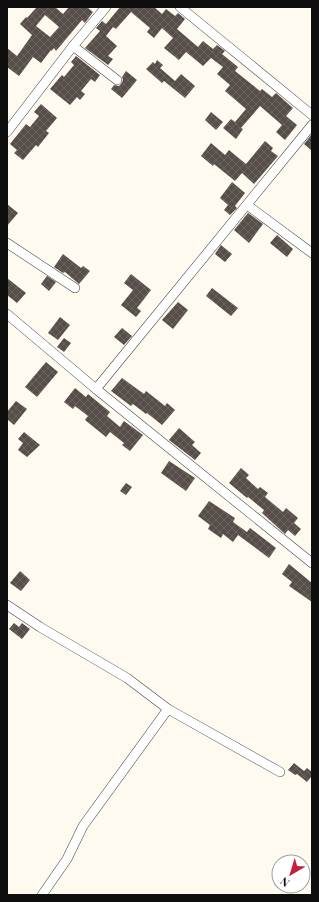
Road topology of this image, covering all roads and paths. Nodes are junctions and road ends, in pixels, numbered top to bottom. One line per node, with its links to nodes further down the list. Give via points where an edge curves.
1 (106, 7): 3 (street)
2 (180, 7): 5 (street)
3 (73, 46): 4 (street); 7 (street)
4 (117, 80)
5 (312, 115)
6 (312, 125): 8 (street)
7 (7, 132)
8 (247, 205): 10 (street); 13 (street)
9 (7, 243): 11 (street)
10 (312, 253)
11 (75, 288)
12 (7, 314): 13 (street)
13 (96, 389): 14 (street)
14 (312, 563)
15 (7, 605): 16 (street, via 126,678)
16 (168, 709): 17 (street); 18 (street, via 86,822 67,859)
17 (280, 772)
18 (42, 895)

